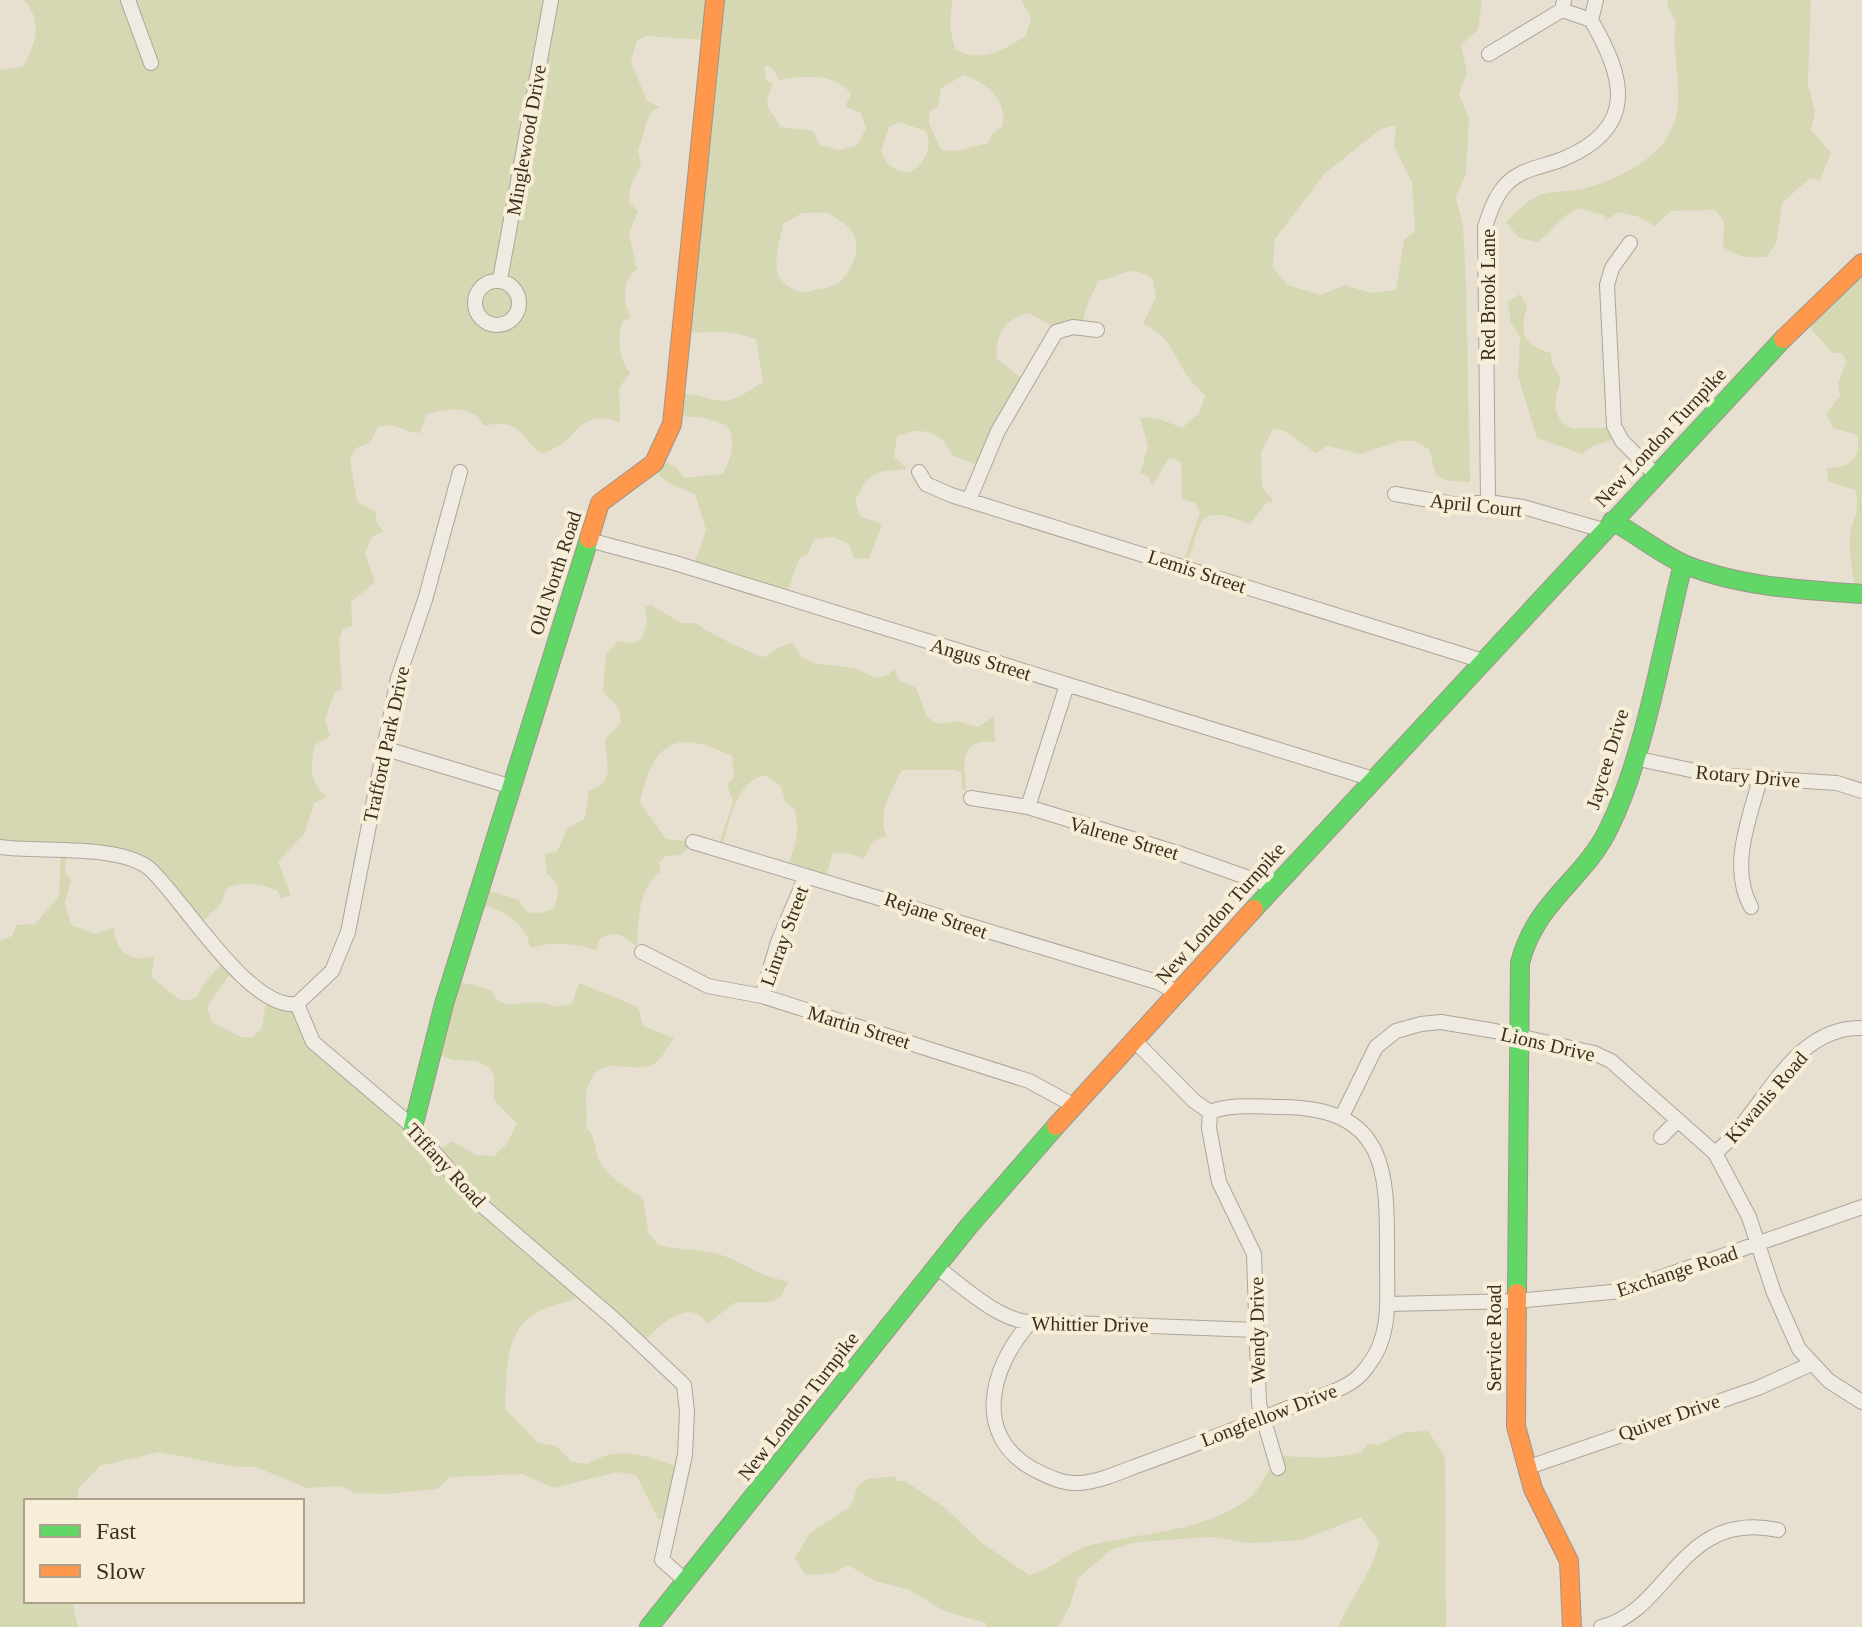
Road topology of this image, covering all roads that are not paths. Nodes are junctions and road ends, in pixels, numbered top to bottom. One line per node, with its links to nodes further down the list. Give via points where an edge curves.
1 (128, 0): 8 (street)
2 (551, 0): 11 (street, Minglewood Drive)
3 (715, 0): 20 (street, Old North Road, via 672,424 664,453 649,470 600,503)
4 (1596, 0): 6 (street)
5 (1563, 5): 6 (street); 7 (street)
6 (1591, 20): 18 (street, Red Brook Lane, via 1617,76 1619,100 1612,123 1596,141 1512,180 1491,208 1485,227)
7 (1489, 54)
8 (151, 63)
9 (1630, 243): 15 (street, via 1607,285 1613,414 1622,441)
10 (1862, 263): 15 (street, New London Turnpike)
11 (500, 280)
12 (1097, 330): 17 (street, via 1073,327 1056,332 998,431)
13 (460, 472): 25 (street, Trafford Park Drive, via 398,678)
14 (919, 472): 17 (street, Lemis Street, via 926,484)
15 (1655, 474): 19 (street, New London Turnpike)
16 (1395, 494): 18 (street, April Court, via 1458,505)
17 (969, 500): 23 (street, Lemis Street)
18 (1488, 502): 19 (street, April Court)
19 (1608, 525): 21 (street); 23 (street, New London Turnpike)
20 (589, 540): 24 (street, Angus Street); 29 (street, Old North Road)
21 (1683, 564): 22 (street, via 1771,584); 26 (street, Jaycee Drive)
22 (1862, 594)
23 (1483, 661): 27 (street, New London Turnpike)
24 (1067, 685): 27 (street, Angus Street); 32 (street)
25 (383, 748): 29 (street); 41 (street, Trafford Park Drive, via 348,932 332,971)
26 (1634, 758): 28 (street, Rotary Drive); 43 (street, Jaycee Drive, via 1600,845 1541,909 1527,934 1520,963)
27 (1373, 779): 36 (street, New London Turnpike)
28 (1760, 779): 30 (street, Rotary Drive, via 1837,783); 37 (street, via 1740,867 1742,890)
29 (509, 786): 49 (street, Old North Road, via 430,1051)
30 (1862, 791)
31 (971, 798): 32 (street, Valrene Street)
32 (1028, 807): 36 (street, Valrene Street)
33 (693, 842): 35 (street, Rejane Street)
34 (0, 847): 41 (street, via 71,849 148,867 260,991 278,1004)
35 (806, 876): 39 (street, Rejane Street, via 1157,982); 40 (street, Linray Street)
36 (1274, 887): 39 (street, New London Turnpike)
37 (1751, 907)
38 (642, 952): 40 (street, Martin Street, via 708,986)
39 (1178, 993): 44 (street, New London Turnpike)
40 (762, 996): 45 (street, Martin Street, via 1029,1081)
41 (297, 1004): 49 (street, Tiffany Road, via 313,1042)
42 (1862, 1028): 51 (street, Kiwanis Road, via 1829,1034 1800,1053)
43 (1520, 1038): 47 (street, Lions Drive, via 1441,1022 1396,1031 1376,1047); 48 (street, Lions Drive, via 1611,1061); 55 (street, Service Road)
44 (1134, 1040): 45 (street, New London Turnpike); 46 (street)
45 (1075, 1106): 54 (street, New London Turnpike, via 969,1226)
46 (1210, 1112): 47 (street, via 1287,1107); 58 (street, Wendy Drive, via 1219,1182 1254,1254)
47 (1342, 1116): 56 (street, Longfellow Drive, via 1378,1157 1387,1184)
48 (1677, 1121): 50 (street); 51 (street, Lions Drive)
49 (413, 1127): 65 (street, Tiffany Road, via 470,1195 684,1385 685,1455 662,1560)
50 (1661, 1137)
51 (1715, 1153): 53 (street, Lions Drive)
52 (1862, 1207): 53 (street, Exchange Road)
53 (1759, 1245): 55 (street, Exchange Road, via 1622,1291); 59 (street, Lions Drive, via 1782,1314)
54 (939, 1269): 57 (street, Whittier Drive); 65 (street, New London Turnpike)
55 (1516, 1301): 56 (street, Exchange Road); 63 (street, Service Road, via 1516,1426)
56 (1388, 1304): 61 (street, Longfellow Drive, via 1384,1339 1365,1369 1347,1385)
57 (1028, 1325): 58 (street, Whittier Drive); 61 (street, Longfellow Drive, via 1013,1342 999,1377 993,1422 1007,1448 1059,1481 1089,1482)
58 (1256, 1330): 61 (street, Wendy Drive)
59 (1811, 1364): 60 (street, Lions Drive); 63 (street, Quiver Drive, via 1758,1388)
60 (1862, 1402)
61 (1263, 1420): 62 (street, Wendy Drive)
62 (1278, 1468)
63 (1526, 1468): 67 (street, Service Road, via 1569,1561)
64 (1778, 1530): 68 (street, via 1747,1526 1710,1539 1627,1616)
65 (687, 1582): 66 (street, New London Turnpike)
66 (649, 1627)
67 (1572, 1627)
68 (1601, 1627)

